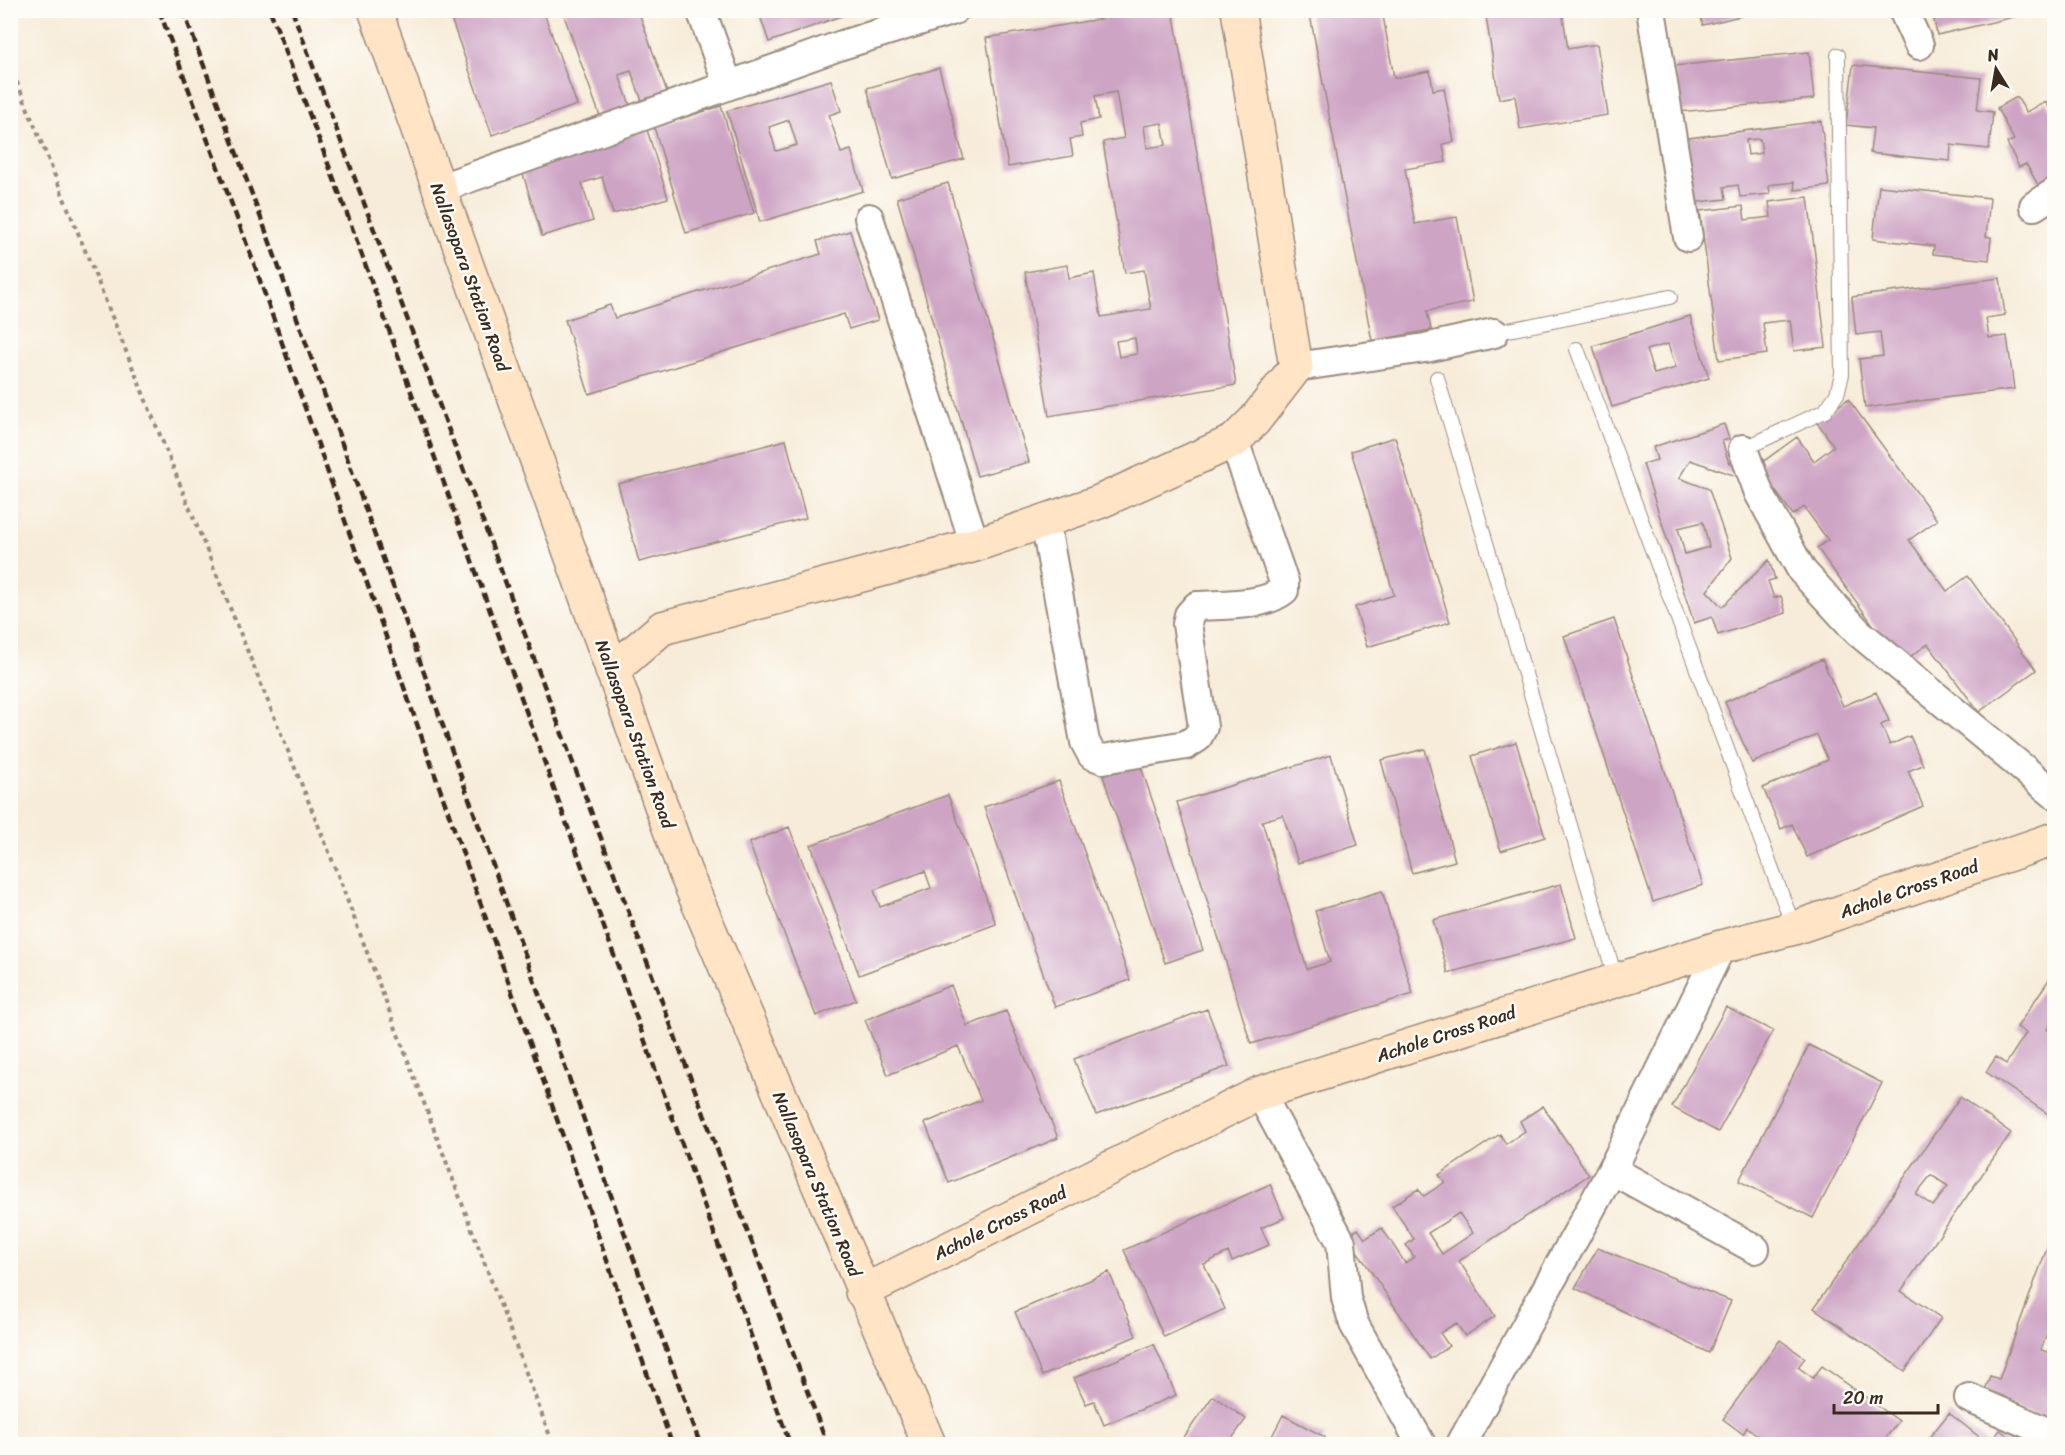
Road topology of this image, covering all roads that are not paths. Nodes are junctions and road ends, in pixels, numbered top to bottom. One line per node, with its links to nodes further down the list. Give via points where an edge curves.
1 (375, 10): 10 (street, Nallasopara Station Road)
2 (701, 10): 9 (street)
3 (954, 10): 9 (street)
4 (1238, 10): 16 (street)
5 (1651, 10): 12 (street)
6 (1904, 10): 7 (street)
7 (1919, 45)
8 (1838, 55): 19 (lane, via 1842,374 1838,394 1825,411)
9 (728, 85): 10 (street)
10 (438, 189): 22 (street, Nallasopara Station Road)
11 (869, 218): 21 (street)
12 (1688, 237)
13 (1670, 297): 14 (lane)
14 (1494, 333): 16 (street, via 1425,348)
15 (1577, 349): 25 (lane)
16 (1296, 367): 18 (street)
17 (1437, 378): 27 (lane)
18 (1234, 441): 20 (street, via 1099,502); 20 (street, via 1284,590 1261,600 1197,606 1189,615 1187,624 1203,727 1197,738 1186,745 1103,759 1092,755 1085,742)
19 (1743, 449): 23 (street, via 1759,493 1802,571 1858,632)
20 (1045, 521): 21 (street)
21 (975, 545): 22 (street, via 662,628)
22 (612, 671): 31 (street, Nallasopara Station Road, via 685,872)
23 (2055, 795)
24 (2055, 839): 25 (street, Achole Cross Road)
25 (1794, 928): 26 (street, Achole Cross Road)
26 (1721, 947): 27 (street, Achole Cross Road); 29 (street)
27 (1616, 981): 28 (street, Achole Cross Road)
28 (1260, 1093): 31 (street, Achole Cross Road); 35 (street, via 1341,1242 1346,1298 1354,1324)
29 (1612, 1170): 30 (street); 36 (street)
30 (1755, 1249)
31 (862, 1292): 34 (street, Nallasopara Station Road)
32 (1969, 1398): 33 (street)
33 (2055, 1435)
34 (928, 1444)
35 (1421, 1444)
36 (1461, 1444)

